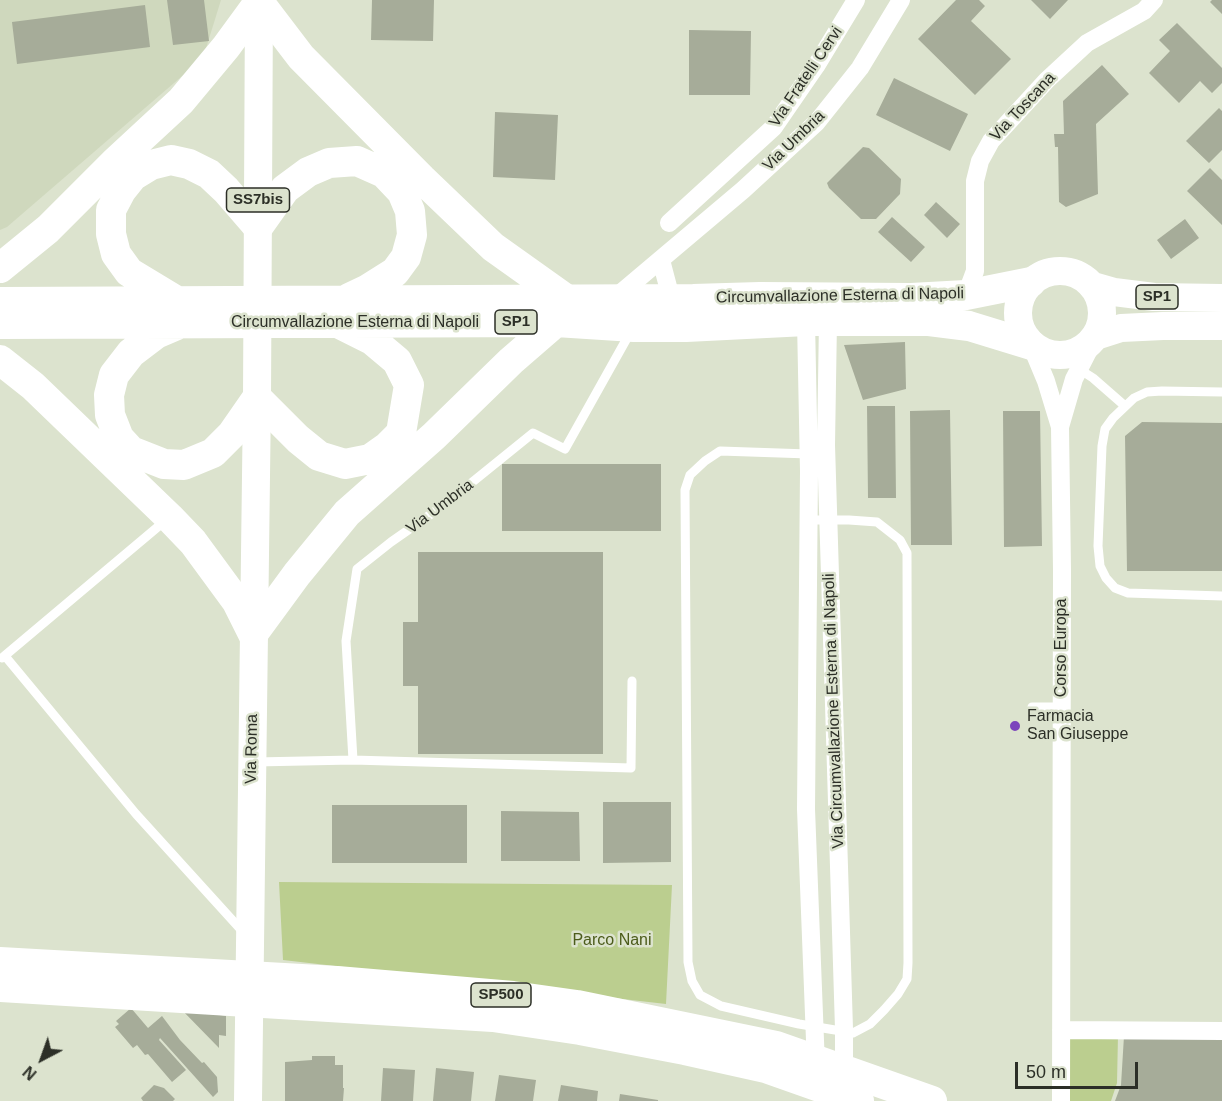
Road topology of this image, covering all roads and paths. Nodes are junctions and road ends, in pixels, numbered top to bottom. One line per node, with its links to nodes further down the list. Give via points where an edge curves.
1 (856, 0): 5 (street, Via Fratelli Cervi, via 774,128)
2 (901, 0): 7 (street, Via Umbria, via 860,68 817,122)
3 (1154, 0): 11 (street, Via Toscana, via 1144,10 1087,43 991,141 975,181 975,271)
4 (259, 1): 6 (main road, SS7bis); 8 (highway, via 181,101 48,229); 16 (highway, via 301,57)
5 (669, 223)
6 (258, 227): 17 (highway, via 209,174 189,164 171,160 151,165 133,176 111,210 116,254 129,272); 18 (highway, via 285,189 329,163 357,161 384,173 402,192 410,211 412,235 406,257 394,272); 28 (main road, SS7bis)
7 (661, 260): 12 (street, Via Umbria); 13 (street)
8 (0, 268)
9 (1031, 282): 10 (main road, via 1056,271 1070,272); 11 (highway, Circumvallazione Esterna di Napoli / SP1); 24 (main road, via 1017,306 1017,320)
10 (1093, 286): 14 (main road, SP1, via 1154,297); 23 (main road, via 1102,311)
11 (966, 295): 13 (highway, Circumvallazione Esterna di Napoli / SP1)
12 (615, 298): 13 (highway, Circumvallazione Esterna di Napoli / SP1); 16 (highway, Circumvallazione Esterna di Napoli / SP1)
13 (671, 298)
14 (1222, 298)
15 (0, 302): 17 (highway, Circumvallazione Esterna di Napoli / SP1)
16 (561, 310): 18 (highway, Circumvallazione Esterna di Napoli / SP1); 22 (highway, Circumvallazione Esterna di Napoli / SP1); 36 (highway, via 434,436 347,513)
17 (178, 312): 18 (highway, Circumvallazione Esterna di Napoli / SP1); 20 (highway, Circumvallazione Esterna di Napoli / SP1); 28 (highway, via 131,353 114,375 110,415 119,438 131,451 164,464 184,465 213,453)
18 (325, 312): 28 (highway, via 372,340 397,361 409,385 401,433 370,459 345,464 319,456)
19 (817, 321): 22 (highway, Circumvallazione Esterna di Napoli / SP1); 24 (highway, Circumvallazione Esterna di Napoli / SP1, via 929,321 969,326); 31 (street, Via Circumvallazione Esterna di Napoli); 34 (street, Via Circumvallazione Esterna di Napoli)
20 (0, 324)
21 (1222, 326): 23 (main road, SP1, via 1121,328)
22 (634, 327): 41 (lane, Via Umbria, via 566,449 533,433 357,569 346,641)
23 (1096, 336): 24 (main road, via 1088,346 1065,356 1053,356); 26 (street)
24 (1030, 345): 30 (street, Corso Europa)
25 (0, 360): 32 (highway, via 33,386)
26 (1079, 369): 29 (lane); 30 (street)
27 (1222, 392): 29 (lane, via 1147,392)
28 (257, 398): 36 (main road, Via Roma)
29 (1125, 406): 35 (lane, via 1104,429 1102,446 1098,546 1106,578 1115,588 1128,593)
30 (1060, 427): 40 (street, Corso Europa)
31 (809, 454): 33 (street, Via Circumvallazione Esterna di Napoli); 47 (lane, via 720,451 690,475 685,490 688,962 700,995 721,1006)
32 (170, 517): 36 (highway, via 237,602); 37 (lane)
33 (809, 520): 34 (lane); 47 (street, Via Circumvallazione Esterna di Napoli, via 807,809)
34 (829, 520): 49 (street, Via Circumvallazione Esterna di Napoli); 49 (lane, via 877,522 900,540 907,553 907,979 870,1024 853,1033)
35 (1222, 596)
36 (254, 634): 42 (main road, Via Roma)
37 (2, 658): 43 (lane)
38 (632, 681): 41 (lane, via 631,768)
39 (1032, 707): 40 (lane)
40 (1062, 707): 48 (street, Corso Europa)
41 (353, 760): 42 (lane)
42 (252, 762): 43 (main road, Via Roma)
43 (250, 940): 52 (main road, Via Roma)
44 (0, 962): 46 (highway, SP500)
45 (0, 987): 46 (highway, SP500)
46 (308, 993): 51 (highway, SP500, via 580,1030)
47 (815, 1026): 49 (lane); 53 (street, Via Circumvallazione Esterna di Napoli)
48 (1061, 1030): 50 (street); 57 (street, Corso Europa)
49 (844, 1031): 54 (street, Via Circumvallazione Esterna di Napoli)
50 (1222, 1031)
51 (688, 1039): 55 (highway, SP500); 56 (highway, SP500, via 776,1046)
52 (248, 1101)
53 (816, 1101)
54 (844, 1101)
55 (859, 1101)
56 (932, 1101)
57 (1061, 1101)

